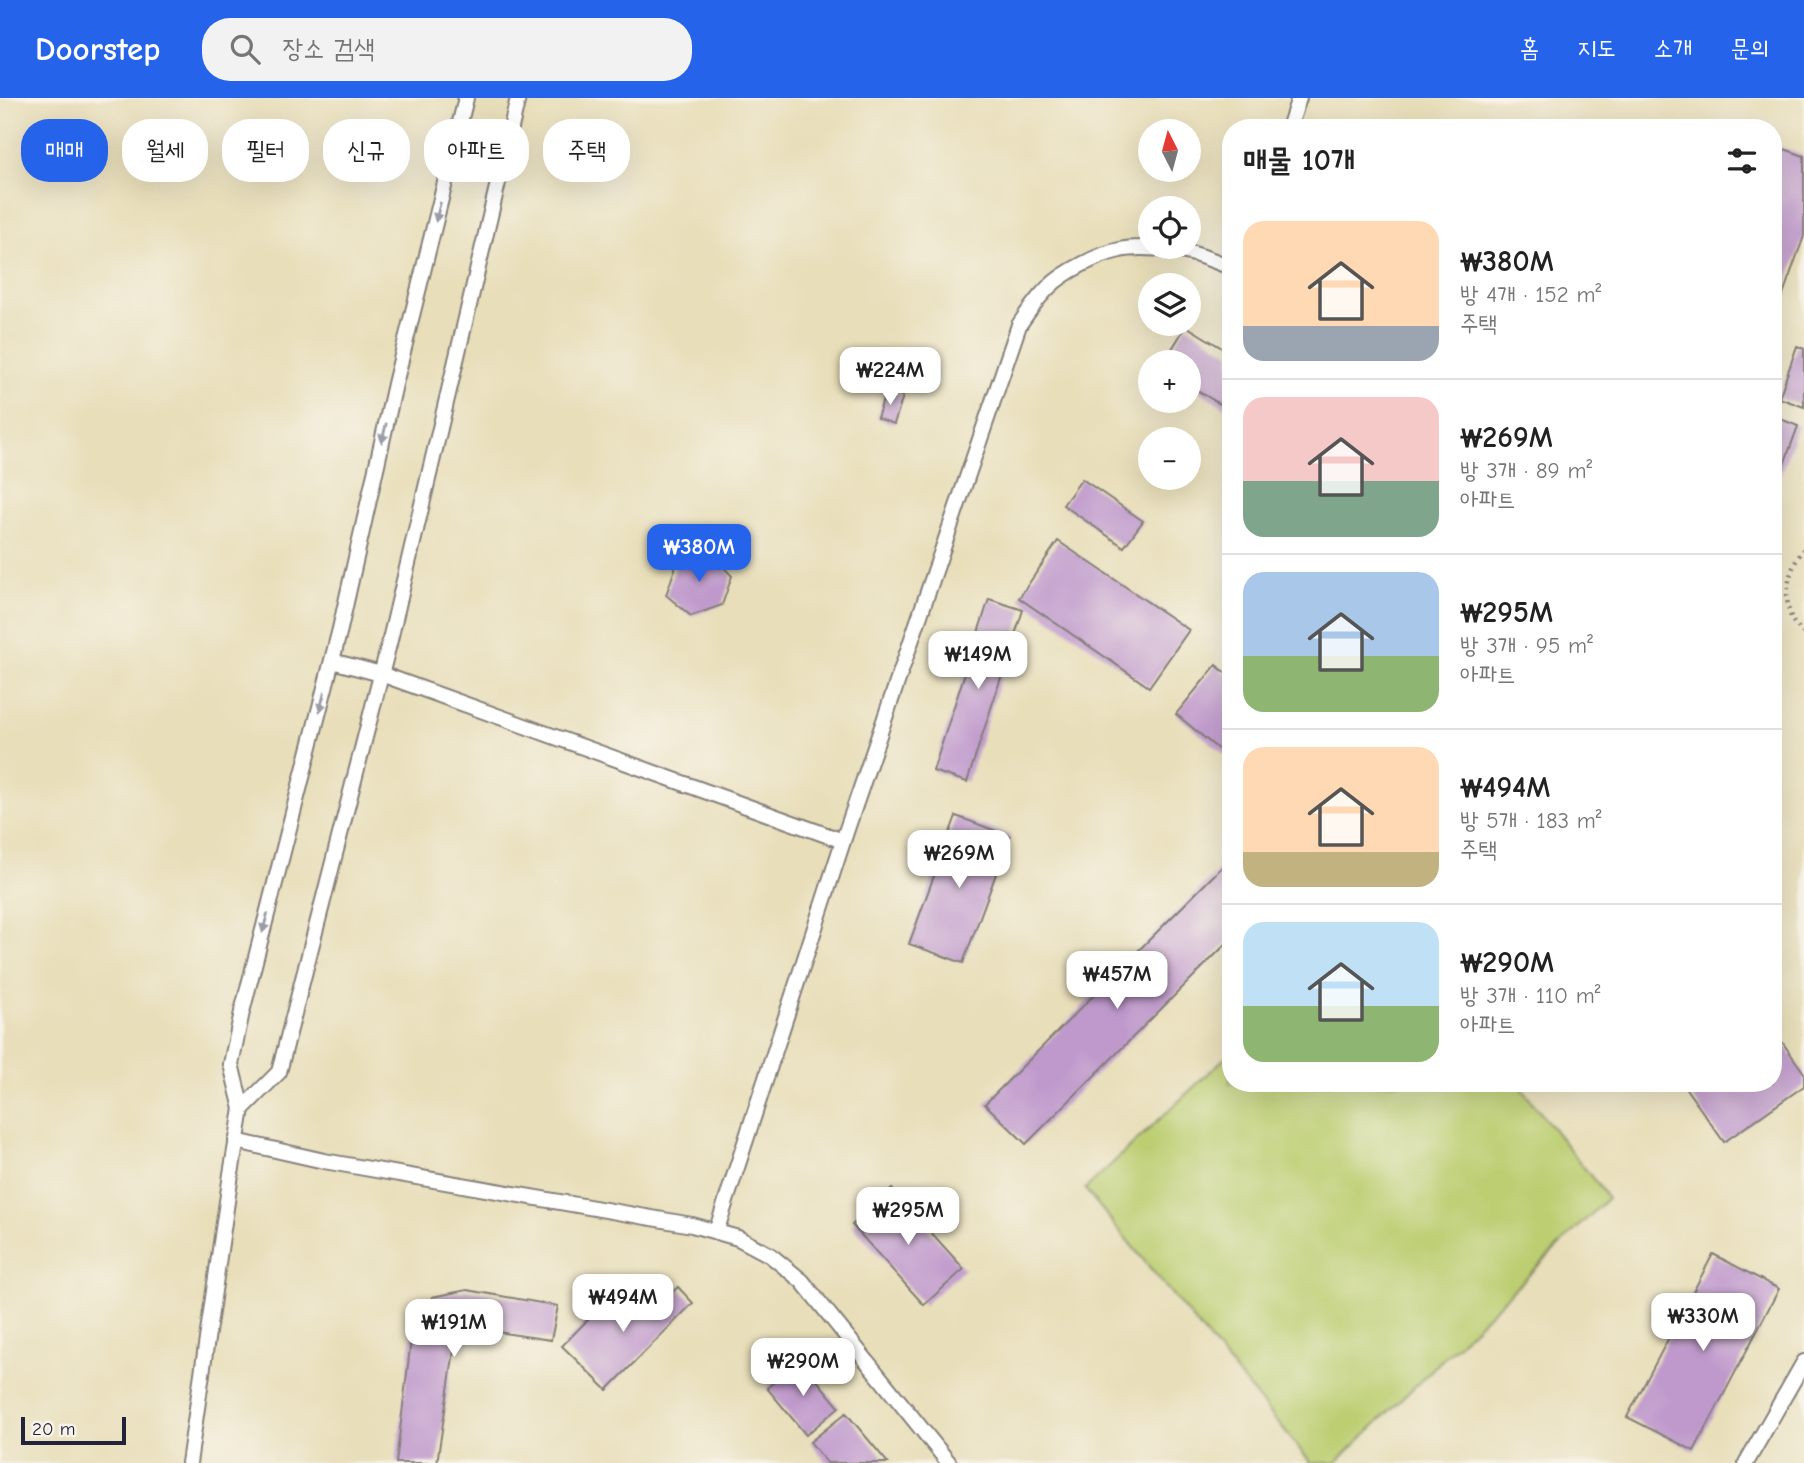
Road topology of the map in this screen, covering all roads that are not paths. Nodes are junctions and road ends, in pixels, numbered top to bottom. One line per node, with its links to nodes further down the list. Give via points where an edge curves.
1 (466, 98): 6 (lane, one-way to 6)
2 (518, 98): 7 (lane)
3 (1299, 98): 4 (lane)
4 (1292, 119)
5 (1222, 264): 8 (lane, via 1188,252 1119,250 1069,271 1050,286 1019,325)
6 (332, 661): 7 (lane); 9 (lane, one-way to 9, via 231,1064)
7 (381, 674): 8 (lane); 9 (lane, via 279,1072)
8 (843, 841): 11 (lane)
9 (242, 1109): 10 (lane)
10 (236, 1142): 11 (lane); 13 (lane)
11 (716, 1232): 14 (lane, via 770,1255 802,1281)
12 (1804, 1362): 15 (lane)
13 (189, 1463)
14 (949, 1463)
15 (1746, 1463)

